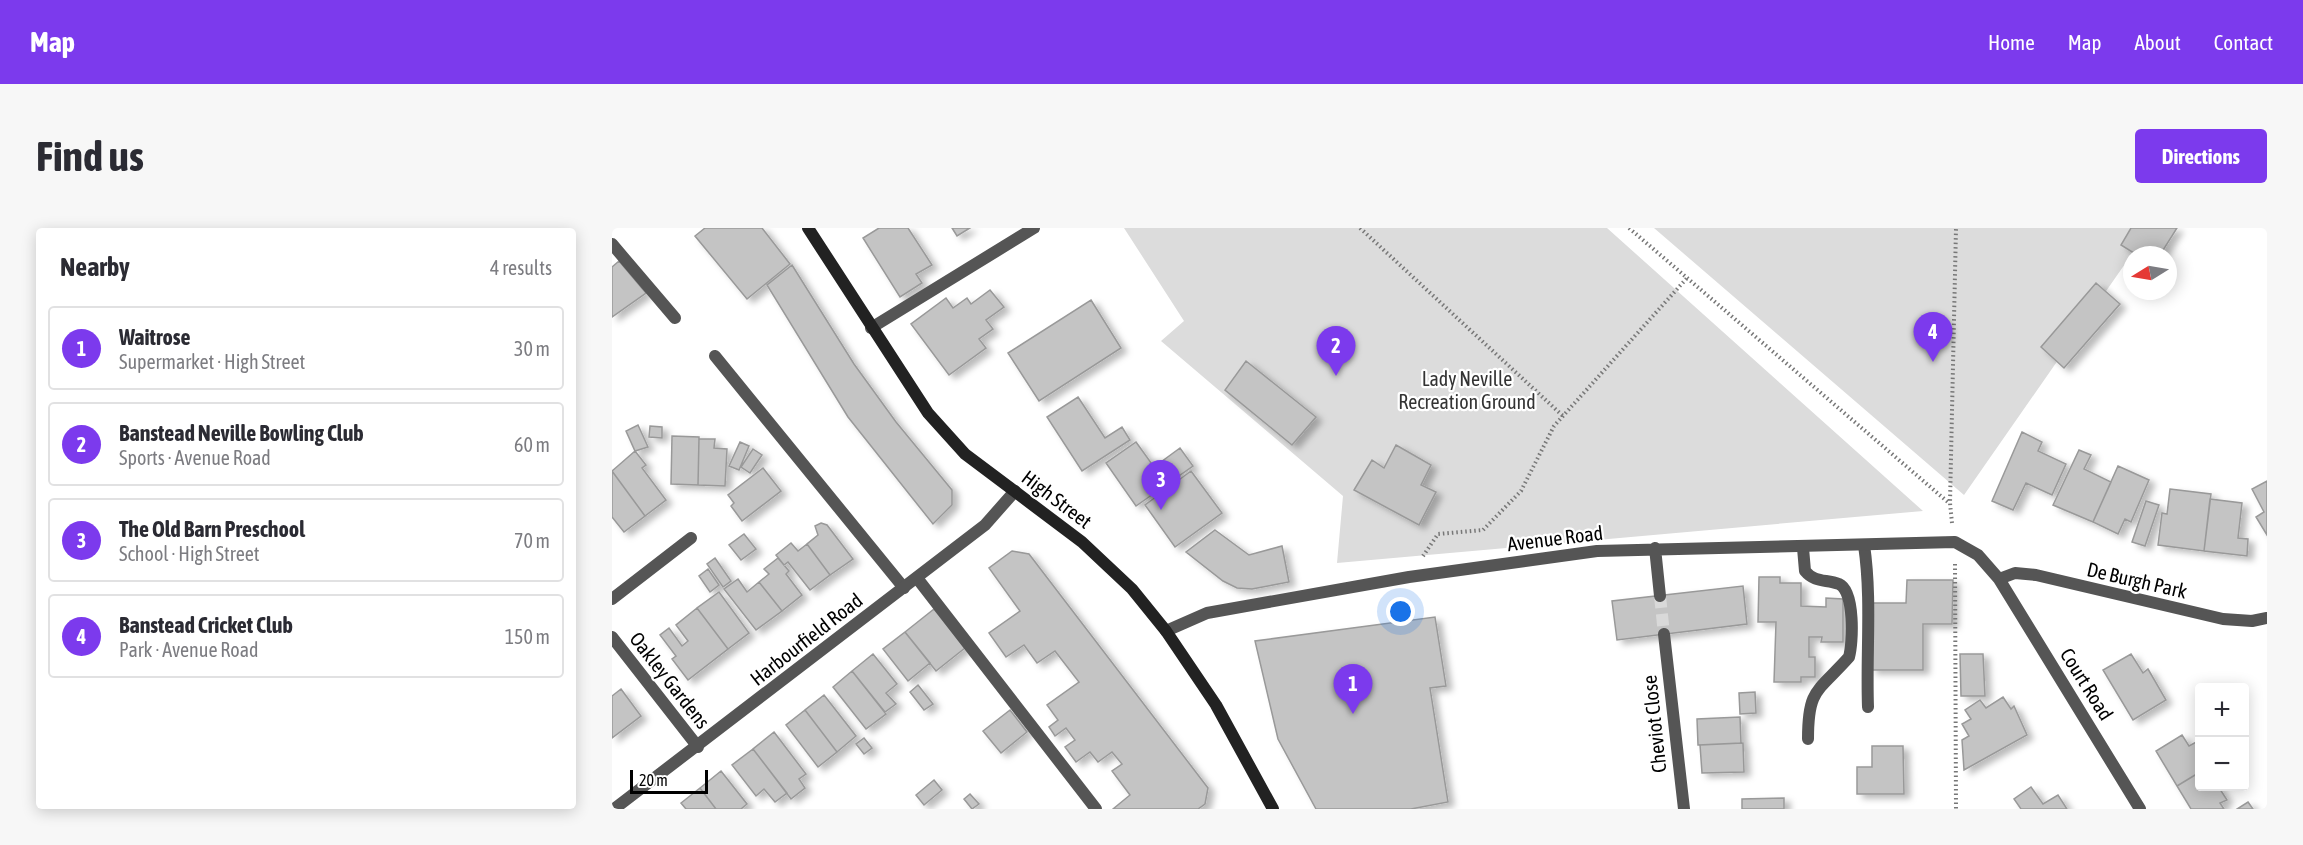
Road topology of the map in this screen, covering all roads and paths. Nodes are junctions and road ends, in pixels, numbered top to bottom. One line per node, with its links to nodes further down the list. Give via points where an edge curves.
1 (808, 228): 9 (main road, High Street)
2 (1034, 228): 9 (street)
3 (1360, 228): 11 (path)
4 (1629, 228): 7 (path)
5 (1956, 228): 7 (path, via 1950,503)
6 (612, 244): 8 (street)
7 (1687, 278): 11 (path)
8 (675, 318)
9 (871, 328): 12 (main road, High Street, via 928,413 965,454)
10 (715, 356): 21 (street)
11 (1563, 416): 18 (path, via 1521,491 1483,530 1438,534)
12 (1014, 491): 19 (street, Harbourfield Road, via 985,525); 25 (main road, High Street, via 1082,542 1132,589)
13 (691, 538): 23 (street)
14 (1955, 542): 15 (street, Avenue Road); 20 (street, Court Road, via 1978,555); 35 (path)
15 (1864, 546): 17 (street, Avenue Road); 28 (street, via 1869,582)
16 (1655, 548): 17 (street, Avenue Road); 18 (street, Avenue Road, via 1597,551); 22 (street)
17 (1803, 548): 29 (street, via 1805,571 1814,579 1843,586 1851,609 1849,657 1813,695)
18 (1409, 577): 25 (street, Avenue Road, via 1207,613)
19 (917, 578): 21 (street, Harbourfield Road); 33 (street)
20 (2000, 579): 24 (street, De Burgh Park, via 2015,573 2036,575 2223,619); 36 (street, Court Road)
21 (904, 588): 30 (street, Harbourfield Road)
22 (1660, 596)
23 (612, 599)
24 (2267, 618)
25 (1166, 631): 31 (main road, High Street, via 1216,705)
26 (1664, 634): 34 (street, Cheviot Close)
27 (612, 637): 30 (street, Oakley Gardens)
28 (1868, 708)
29 (1808, 739)
30 (698, 747): 32 (street, Harbourfield Road)
31 (1267, 807)
32 (614, 809)
33 (1096, 809)
34 (1684, 809)
35 (1956, 809)
36 (2140, 809)

